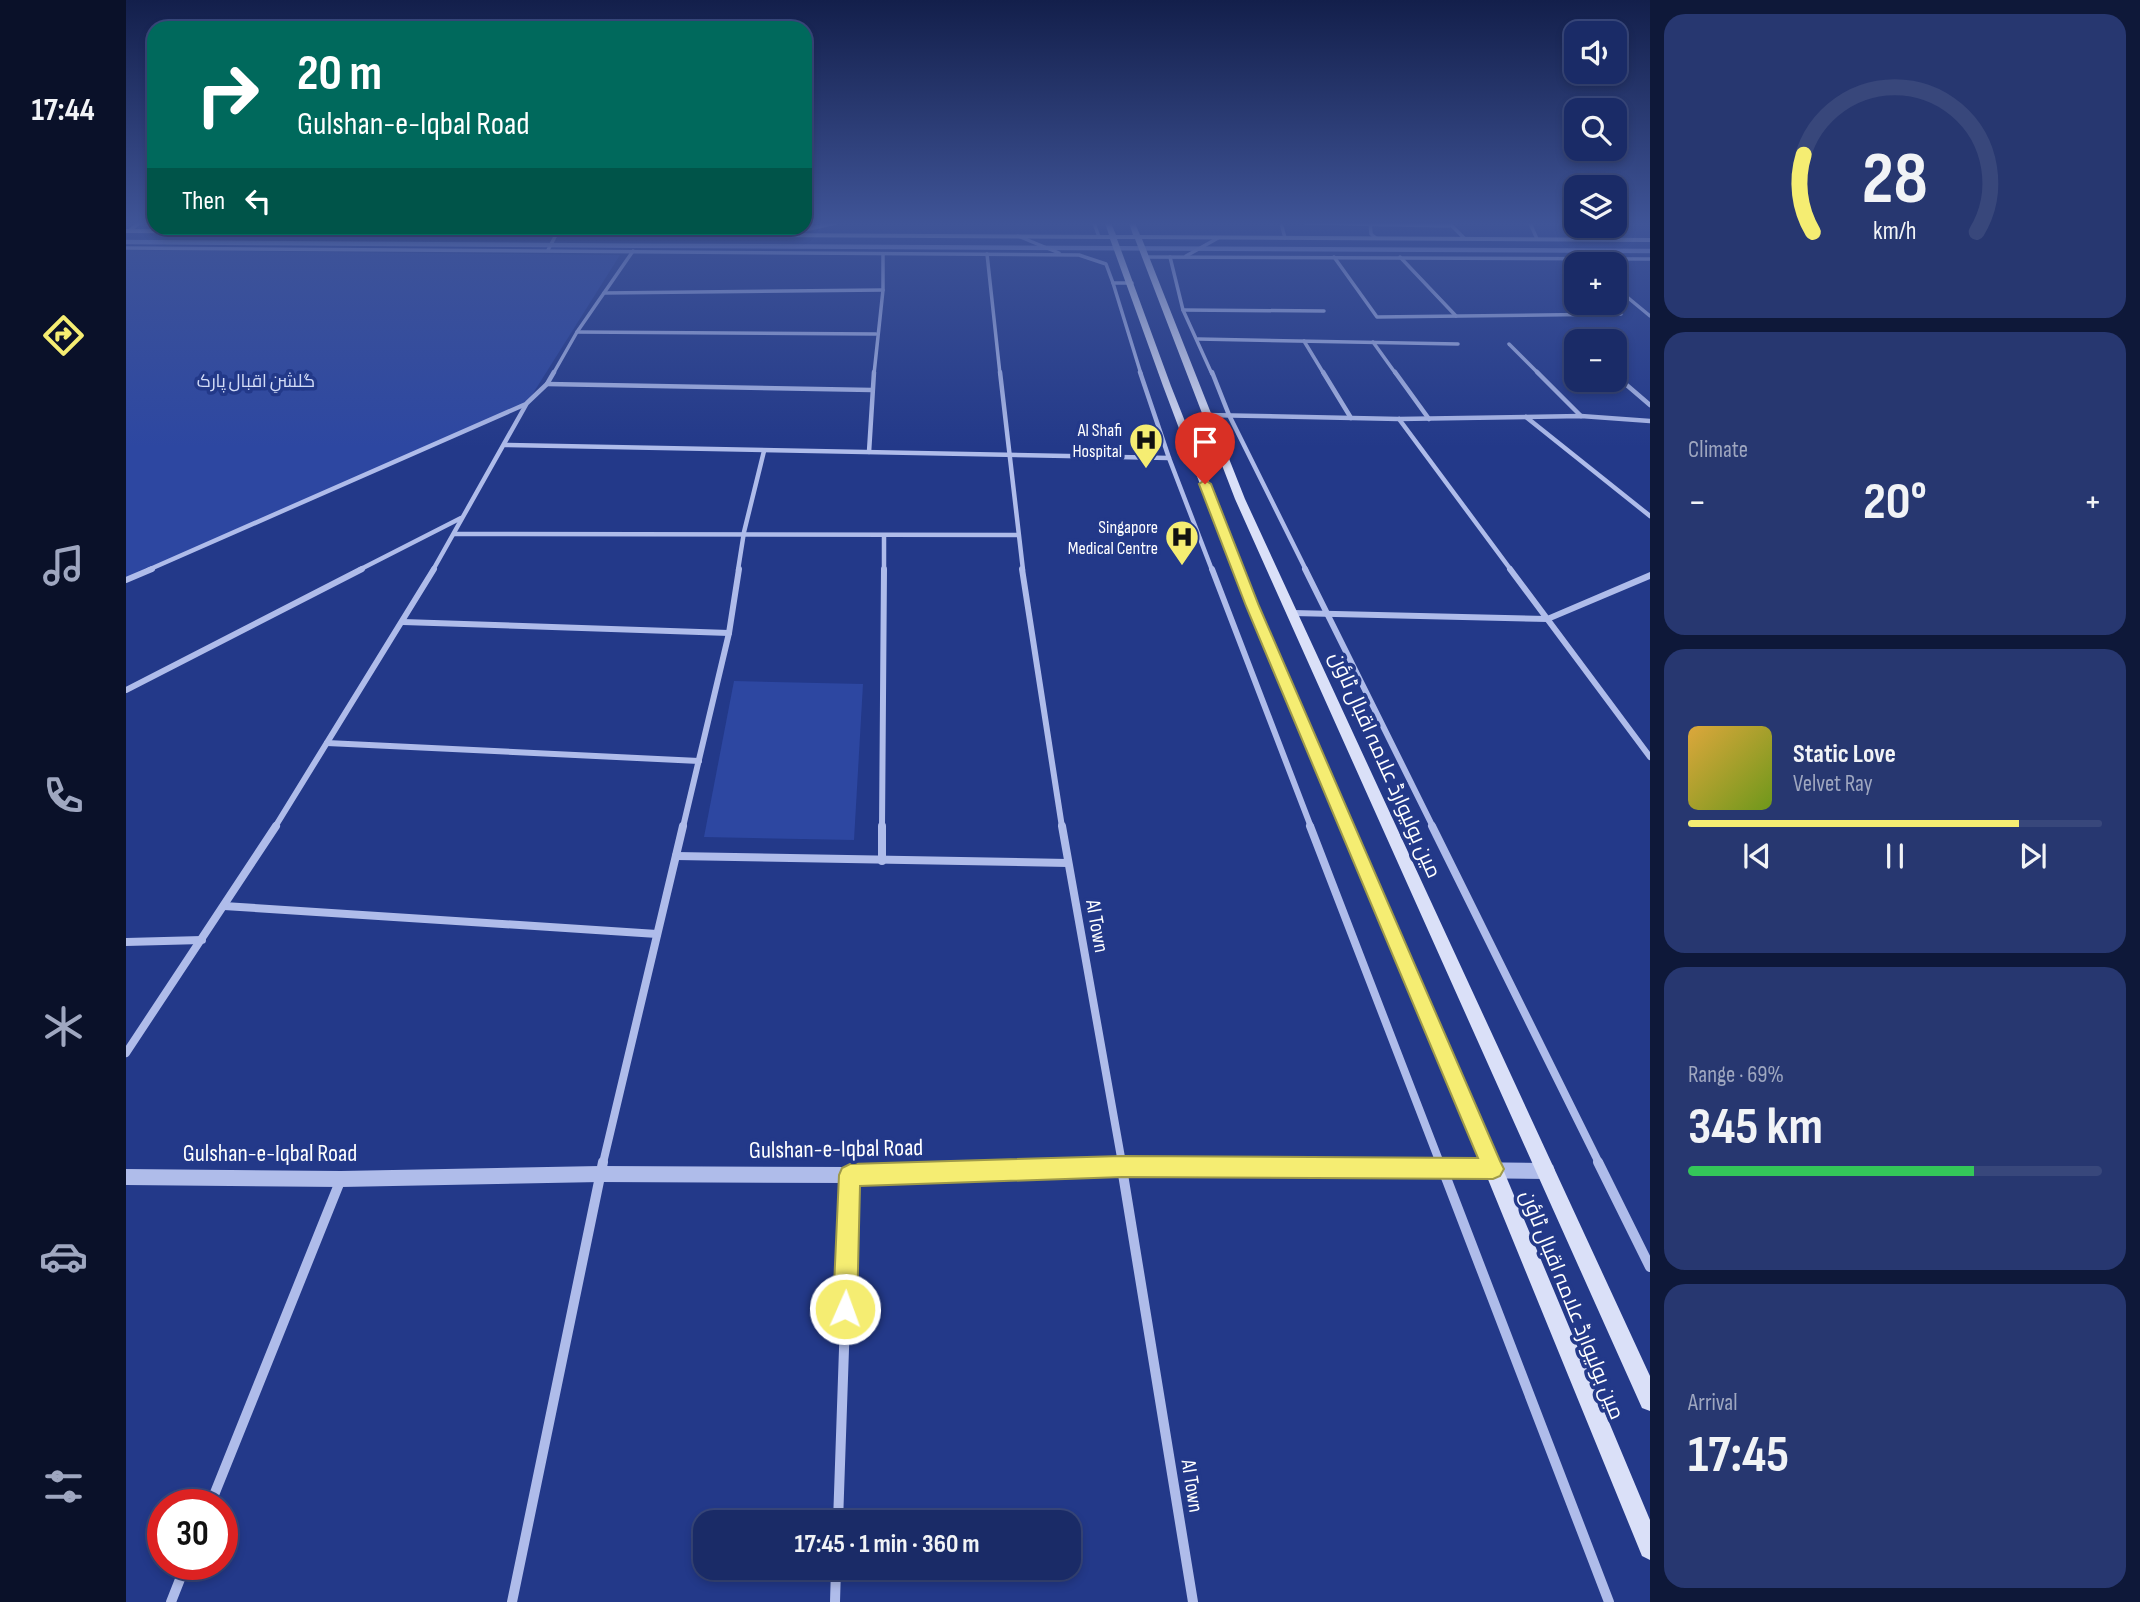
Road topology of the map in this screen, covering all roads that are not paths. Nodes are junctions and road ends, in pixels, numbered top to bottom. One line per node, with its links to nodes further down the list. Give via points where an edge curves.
1 (601, 298): 16 (street)
2 (882, 298): 17 (street)
3 (991, 298): 39 (street, AI Town)
4 (1116, 298): 40 (street)
5 (1137, 298): 68 (main road, مین بولیوارڈ علامہ اقبال ٹاؤن, via 1252,606)
6 (1161, 298): 28 (main road, مین بولیوارڈ علامہ اقبال ٹاؤن)
7 (1180, 298): 11 (street)
8 (1363, 298): 14 (street, via 1377,317)
9 (1439, 298): 14 (street)
10 (1628, 298): 15 (street)
11 (1183, 310): 12 (street); 18 (street)
12 (1324, 311)
13 (1564, 315): 14 (street)
14 (1456, 316)
15 (1650, 316)
16 (577, 332): 17 (street); 23 (street)
17 (876, 334): 25 (street)
18 (1198, 338): 19 (street); 29 (street)
19 (1304, 341): 20 (street); 32 (street)
20 (1373, 342): 21 (street); 34 (street)
21 (1458, 344)
22 (1509, 344): 31 (street)
23 (547, 384): 25 (street); 26 (street)
24 (1627, 385): 27 (street)
25 (872, 390): 38 (street)
26 (527, 403): 36 (street); 48 (street)
27 (1650, 405)
28 (1206, 415): 29 (street); 49 (main road, مین بولیوارڈ علامہ اقبال ٹاؤن)
29 (1229, 415): 32 (street); 50 (street)
30 (1525, 416): 31 (street); 34 (street); 41 (street)
31 (1581, 416): 35 (street)
32 (1351, 418): 33 (street)
33 (1399, 419): 34 (street); 51 (street)
34 (1429, 419)
35 (1650, 421)
36 (505, 444): 37 (street); 42 (street)
37 (764, 451): 38 (street); 43 (street)
38 (869, 452): 39 (street)
39 (1006, 453): 40 (street); 45 (street, AI Town)
40 (1169, 458): 67 (street)
41 (1650, 516)
42 (462, 518): 44 (street); 54 (street)
43 (744, 533): 44 (street); 46 (street); 53 (street)
44 (454, 534): 52 (street)
45 (1017, 535): 46 (street); 60 (street, AI Town)
46 (884, 536): 59 (street)
47 (1650, 575): 51 (street)
48 (126, 580)
49 (1293, 613): 50 (street); 69 (main road, مین بولیوارڈ علامہ اقبال ٹاؤن)
50 (1328, 616): 51 (street); 74 (street)
51 (1548, 620): 56 (street)
52 (403, 622): 53 (street); 55 (street)
53 (729, 633): 57 (street)
54 (126, 690)
55 (327, 743): 57 (street); 61 (street)
56 (1650, 757)
57 (699, 761): 58 (street)
58 (676, 856): 59 (street); 62 (street)
59 (882, 861): 60 (street)
60 (1069, 863): 66 (street, AI Town)
61 (224, 906): 62 (street); 63 (street)
62 (657, 934): 70 (street)
63 (202, 940): 64 (street); 65 (street)
64 (126, 942)
65 (126, 1053)
66 (1122, 1166): 67 (street, Gulshan-e-Iqbal Road); 71 (street, Gulshan-e-Iqbal Road); 84 (street, AI Town)
67 (1441, 1168): 68 (street, Gulshan-e-Iqbal Road); 85 (street)
68 (1493, 1169): 69 (street, Gulshan-e-Iqbal Road); 78 (main road, مین بولیوارڈ علامہ اقبال ٹاؤن)
69 (1546, 1171): 75 (main road, مین بولیوارڈ علامہ اقبال ٹاؤن)
70 (600, 1174): 71 (street, Gulshan-e-Iqbal Road); 73 (street, Gulshan-e-Iqbal Road); 82 (street)
71 (850, 1175): 77 (street)
72 (126, 1177): 73 (street, Gulshan-e-Iqbal Road)
73 (341, 1179): 76 (street)
74 (1650, 1266)
75 (1650, 1400)
76 (216, 1489)
77 (838, 1510)
78 (1650, 1548)
79 (180, 1580): 81 (street)
80 (836, 1580): 83 (street)
81 (172, 1602)
82 (512, 1602)
83 (835, 1602)
84 (1193, 1602)
85 (1609, 1602)

